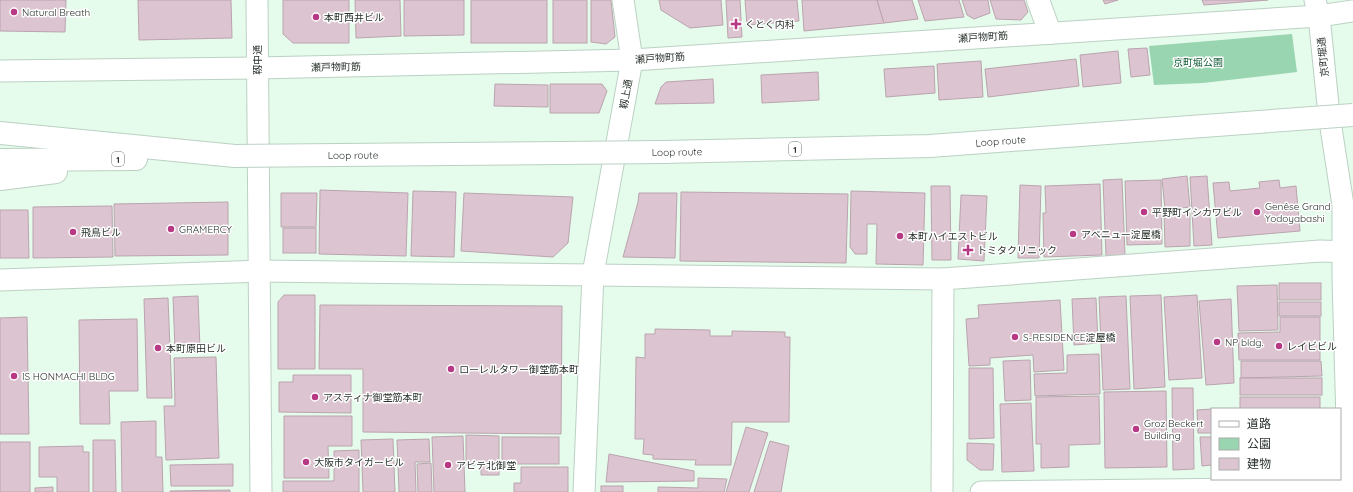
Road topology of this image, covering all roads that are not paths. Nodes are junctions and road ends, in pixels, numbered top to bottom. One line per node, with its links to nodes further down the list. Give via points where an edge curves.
1 (257, 0): 8 (street, 靱中通)
2 (623, 0): 7 (street, 靱上通)
3 (1038, 0): 6 (main road)
4 (1317, 8): 5 (street, 瀬戸物町筋); 6 (street, 瀬戸物町筋); 16 (street, 京町堀通, via 1328,115)
5 (1353, 11)
6 (1050, 33): 7 (street, 瀬戸物町筋)
7 (632, 60): 8 (street, 瀬戸物町筋); 18 (street, 靱上通)
8 (257, 68): 9 (street, 瀬戸物町筋); 17 (street, 靱中通)
9 (0, 71)
10 (1353, 115): 12 (main road, Loop route / 1, bridge, via 930,146 663,152)
11 (0, 133): 12 (main road)
12 (235, 156): 13 (main road, Loop route / 1)
13 (164, 158): 14 (main road, Loop route / 1); 15 (main road, 1)
14 (0, 160)
15 (0, 179)
16 (1348, 252): 19 (street, via 1312,252); 21 (street, 京町堀通)
17 (260, 271): 18 (street); 20 (street); 22 (street, 靱中通)
18 (593, 274): 19 (street); 23 (street, 靱上通)
19 (943, 279): 24 (street)
20 (0, 280)
21 (1350, 488): 25 (street)
22 (261, 492)
23 (584, 492)
24 (942, 492)
25 (981, 492)

